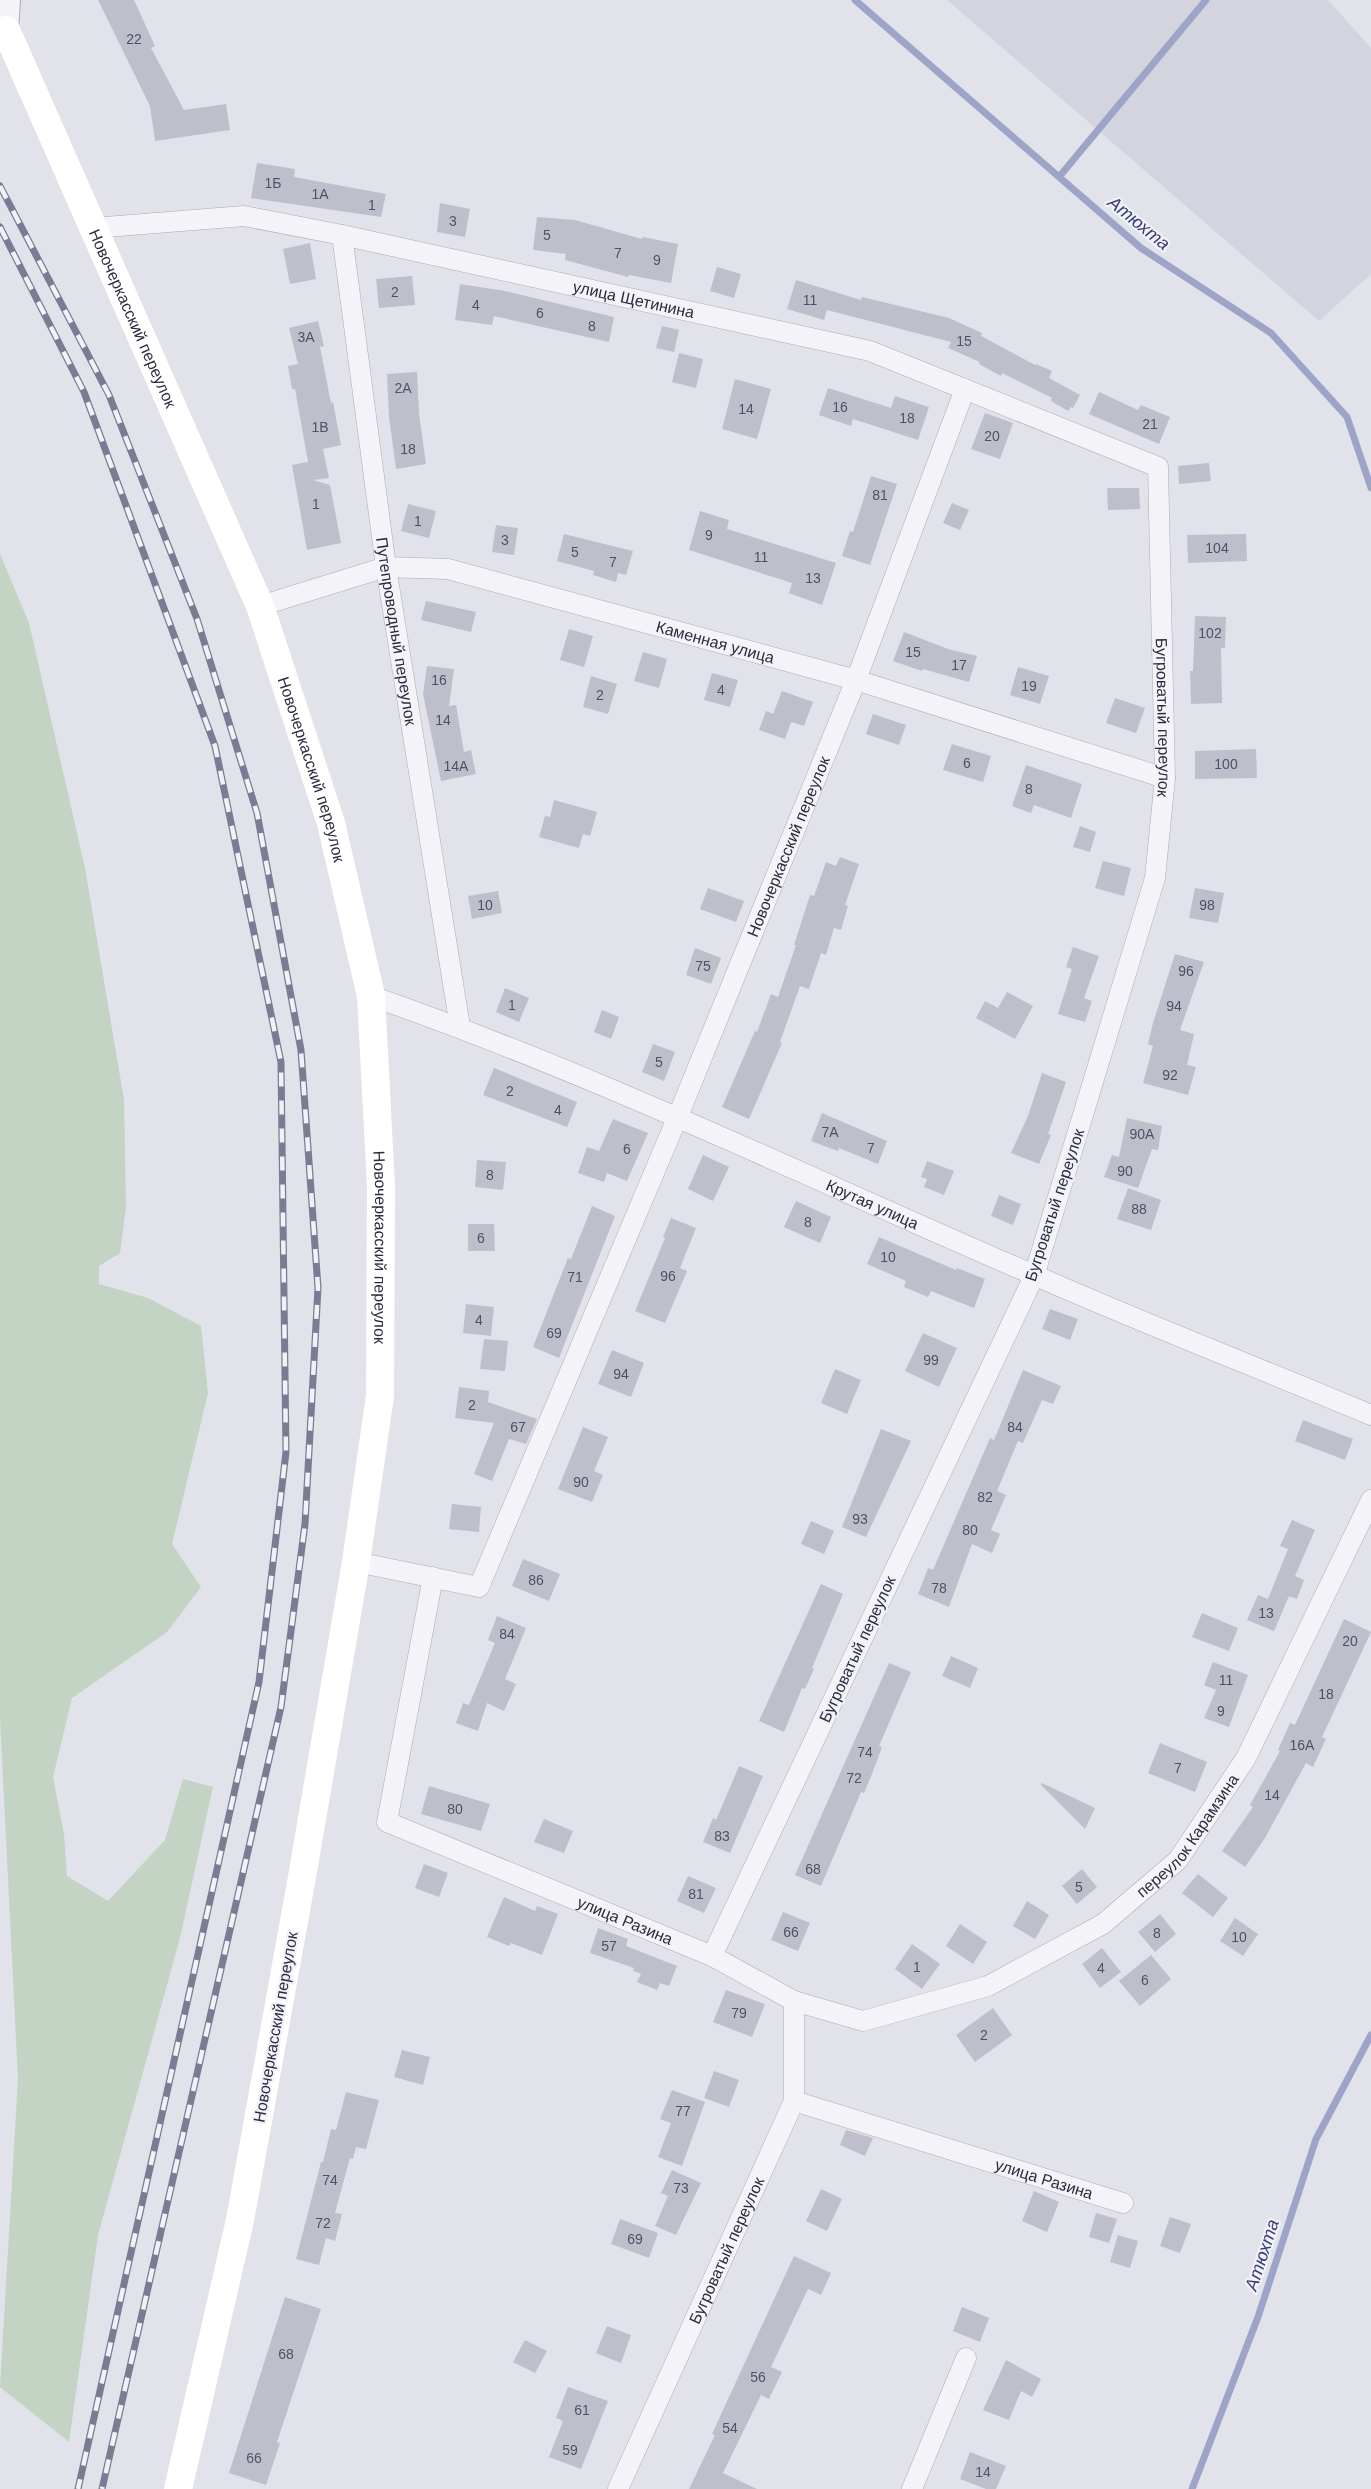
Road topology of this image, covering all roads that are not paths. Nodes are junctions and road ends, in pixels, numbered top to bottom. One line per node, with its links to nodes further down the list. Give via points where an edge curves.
1 (8, 0): 2 (street)
2 (3, 24): 3 (main road, Новочеркасский переулок)
3 (93, 228): 4 (street, улица Щетинина, via 244,216); 8 (main road, Новочеркасский переулок)
4 (342, 234): 5 (street, улица Щетинина, via 870,351); 7 (street, Путепроводный переулок)
5 (965, 389): 6 (street, улица Щетинина); 9 (street, Новочеркасский переулок)
6 (1158, 467): 10 (street, Бугроватый переулок)
7 (386, 567): 8 (street, Каменная улица); 9 (street, Каменная улица, via 448,569); 12 (street, Путепроводный переулок)
8 (260, 606): 11 (main road, Новочеркасский переулок, via 331,823)
9 (856, 680): 10 (street, Каменная улица); 13 (street, Новочеркасский переулок)
10 (1165, 778): 14 (street, Бугроватый переулок, via 1155,878)
11 (371, 996): 12 (street, Крутая улица); 17 (main road, Новочеркасский переулок, via 381,1186 380,1396)
12 (460, 1027): 13 (street, Крутая улица)
13 (678, 1116): 14 (street, Крутая улица); 18 (street, Новочеркасский переулок, via 479,1587)
14 (1034, 1275): 15 (street, Крутая улица); 19 (street, Бугроватый переулок)
15 (1371, 1415)
16 (1371, 1500): 21 (street, переулок Карамзина, via 1246,1758 1178,1860 1103,1924 988,1986)
17 (356, 1562): 18 (street, Новочеркасский переулок); 25 (main road, Новочеркасский переулок, via 240,2220)
18 (433, 1577): 19 (street, улица Разина, via 387,1822)
19 (712, 1956): 20 (street, улица Разина)
20 (794, 2001): 21 (street, улица Разина); 22 (street, Бугроватый переулок)
21 (863, 2021)
22 (794, 2101): 23 (street, улица Разина); 26 (street, Бугроватый переулок)
23 (1123, 2203)
24 (966, 2358): 27 (street)
25 (178, 2489)
26 (618, 2489)
27 (912, 2489)

